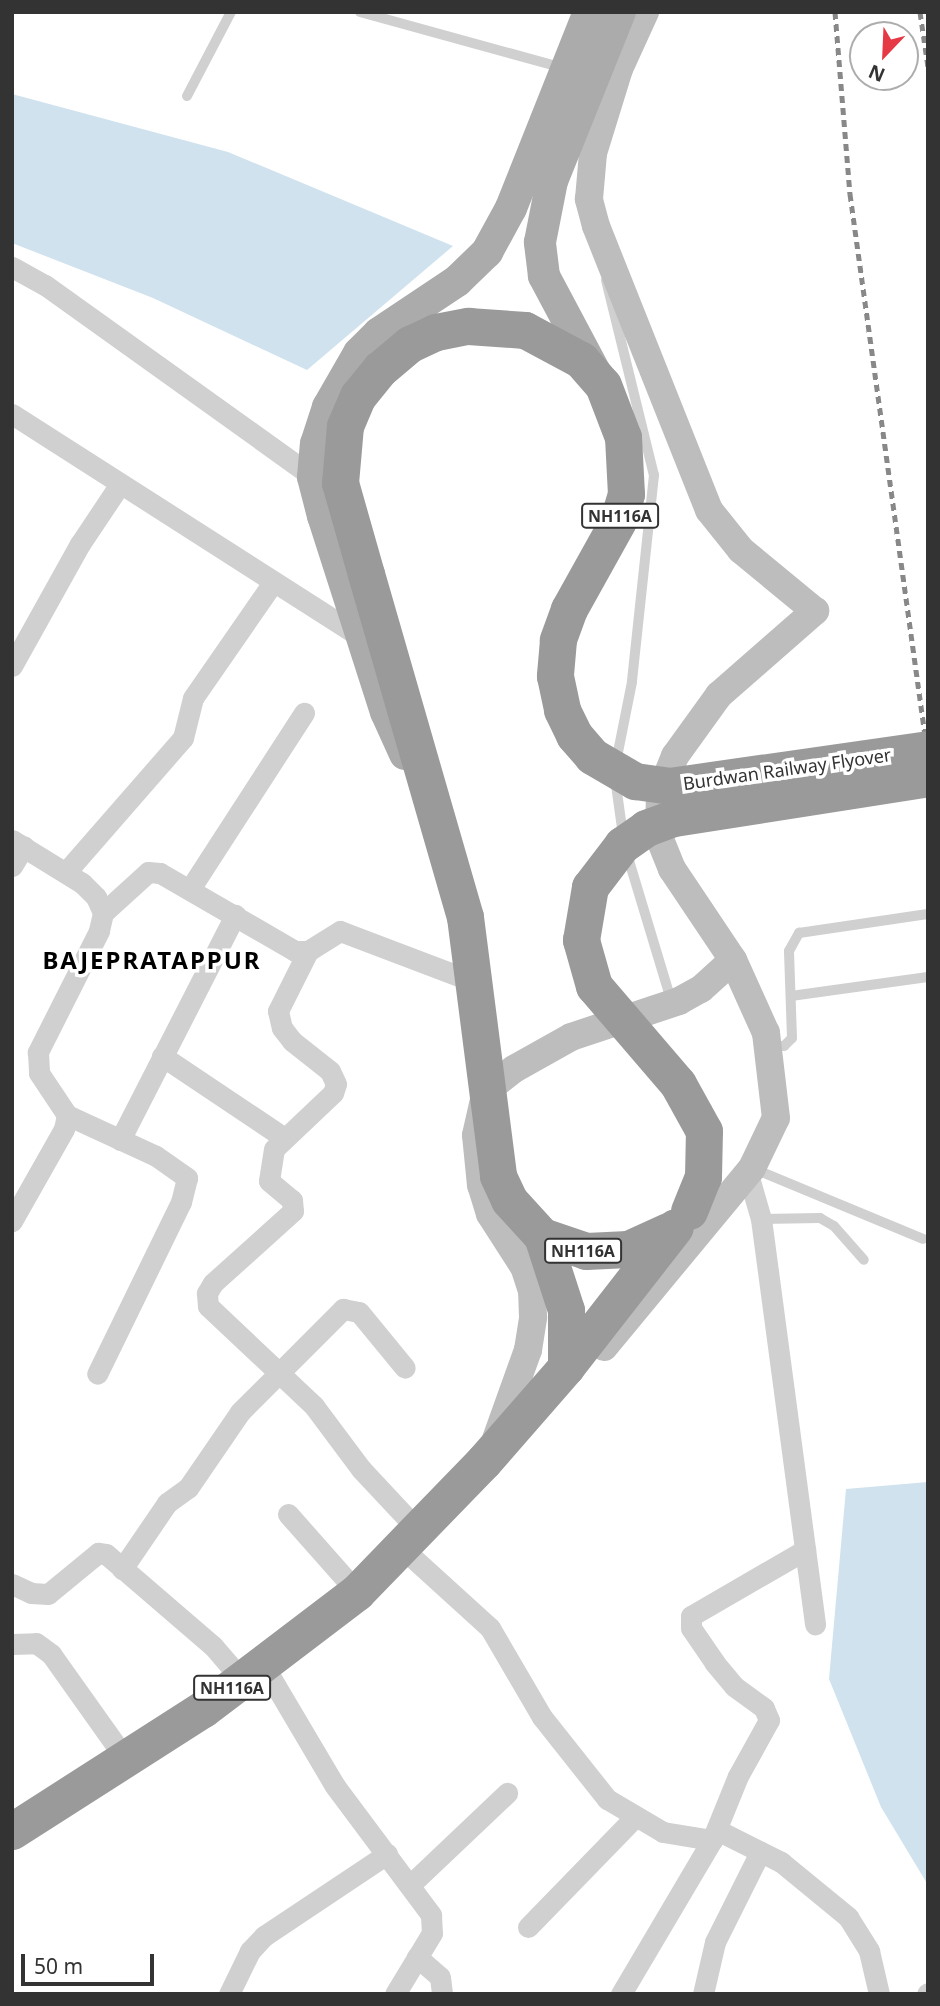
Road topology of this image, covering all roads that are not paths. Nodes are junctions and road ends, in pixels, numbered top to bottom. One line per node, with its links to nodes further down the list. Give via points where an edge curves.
1 (231, 12): 7 (lane)
2 (360, 12): 6 (lane)
3 (589, 12): 6 (main road)
4 (620, 12): 10 (main road, Burdwan Railway Flyover, bridge, via 552,181 540,242 544,276)
5 (645, 12): 8 (street, via 611,94 588,179 589,199)
6 (563, 68): 12 (main road, via 500,232 457,281 379,333 359,353 328,407 316,444)
7 (187, 96)
8 (606, 253): 29 (street, via 709,510 741,550 815,611 719,695 674,756 660,793 659,836 672,869); 33 (lane, via 608,299 654,475 615,792 633,877)
9 (12, 267): 12 (street, via 45,285)
10 (603, 385): 18 (highway, Burdwan Railway Flyover / NH116A, bridge, via 623,438 626,494 608,543 569,609 558,640 555,676 562,710 592,757 635,781 669,786); 20 (highway, Burdwan Railway Flyover / NH116A, bridge, via 581,360 525,330 468,326 436,332 410,344 380,369 358,396 341,447 340,483)
11 (12, 414): 13 (street)
12 (313, 477): 15 (main road)
13 (120, 484): 14 (street); 16 (street, via 80,544)
14 (272, 584): 15 (street); 23 (street, via 193,698 183,738)
15 (362, 638): 20 (main road, via 398,739)
16 (12, 666)
17 (304, 713): 24 (street)
18 (928, 749)
19 (928, 778): 41 (highway, Burdwan Railway Flyover / NH116A, bridge, via 674,818 646,828 622,845 590,887 581,940 594,986 678,1084 704,1132 703,1177)
20 (437, 810): 31 (highway, NH116A, via 456,880)
21 (18, 843): 22 (street); 23 (street)
22 (12, 866)
23 (66, 872): 25 (street, via 96,897)
24 (190, 889): 25 (street, via 160,873 148,872); 27 (street)
25 (103, 913): 37 (street, via 99,931 38,1052 39,1073)
26 (928, 914): 32 (lane, via 799,933 789,951)
27 (235, 915): 28 (street, via 295,951); 35 (street)
28 (308, 951): 31 (street, via 340,931 352,933); 38 (street, via 278,1011 282,1028 330,1071 336,1084 325,1104)
29 (733, 960): 33 (street, via 701,989); 34 (street, via 766,1032)
30 (928, 976): 32 (lane)
31 (474, 982): 36 (highway, NH116A)
32 (791, 996): 34 (lane, via 792,1038 784,1046)
33 (672, 1003): 36 (street, via 571,1037 514,1069)
34 (767, 1046): 40 (street, via 776,1118)
35 (162, 1056): 38 (street); 39 (street)
36 (486, 1091): 44 (highway, NH116A, via 498,1176 517,1213); 51 (street, via 476,1136 481,1185 491,1214 524,1266 532,1291 533,1318 528,1350)
37 (67, 1115): 39 (street); 43 (street, via 65,1129)
38 (283, 1137): 49 (street, via 274,1149 269,1181 292,1200 293,1210 207,1293 208,1306 219,1319)
39 (120, 1140): 50 (street, via 180,1169 187,1188)
40 (750, 1171): 42 (street); 45 (lane); 51 (street, via 528,1437)
41 (682, 1219): 44 (highway, NH116A, via 645,1244 605,1252 567,1248); 47 (highway, NH116A)
42 (761, 1219): 46 (lane, via 820,1218 834,1226); 54 (street)
43 (12, 1221)
44 (541, 1236): 47 (highway, NH116A, via 566,1310)
45 (923, 1239)
46 (864, 1260)
47 (566, 1367): 51 (highway, NH116A)
48 (405, 1368): 49 (street, via 351,1308 343,1309)
49 (279, 1370): 53 (street); 55 (street, via 222,1434 188,1488 167,1503)
50 (97, 1374)
51 (488, 1455): 53 (highway, NH116A)
52 (288, 1514): 57 (street)
53 (411, 1540): 57 (highway, NH116A); 63 (street, via 490,1628 564,1749 607,1799)
54 (805, 1550): 58 (street); 65 (street, via 695,1611 689,1622 733,1686 770,1714)
55 (122, 1569): 56 (street, via 106,1554 97,1553 48,1594 30,1593); 60 (street, via 212,1646)
56 (12, 1584)
57 (357, 1592): 60 (highway, NH116A)
58 (816, 1625)
59 (12, 1644): 61 (street, via 36,1643 51,1654)
60 (254, 1673): 61 (highway, NH116A); 67 (street)
61 (125, 1758): 64 (highway, NH116A)
62 (507, 1793): 68 (street)
63 (634, 1818): 65 (street, via 663,1832); 69 (street)
64 (12, 1831)
65 (715, 1835): 66 (street); 74 (street)
66 (760, 1852): 75 (street, via 715,1942); 76 (street, via 813,1885 848,1917 869,1951)
67 (387, 1854): 68 (street); 71 (street, via 264,1936 250,1951)
68 (410, 1885): 70 (street, via 434,1923)
69 (528, 1927)
70 (417, 1957): 72 (street); 73 (street, via 440,1977)
71 (229, 1994)
72 (395, 1994)
73 (442, 1994)
74 (621, 1994)
75 (703, 1994)
76 (879, 1994)

